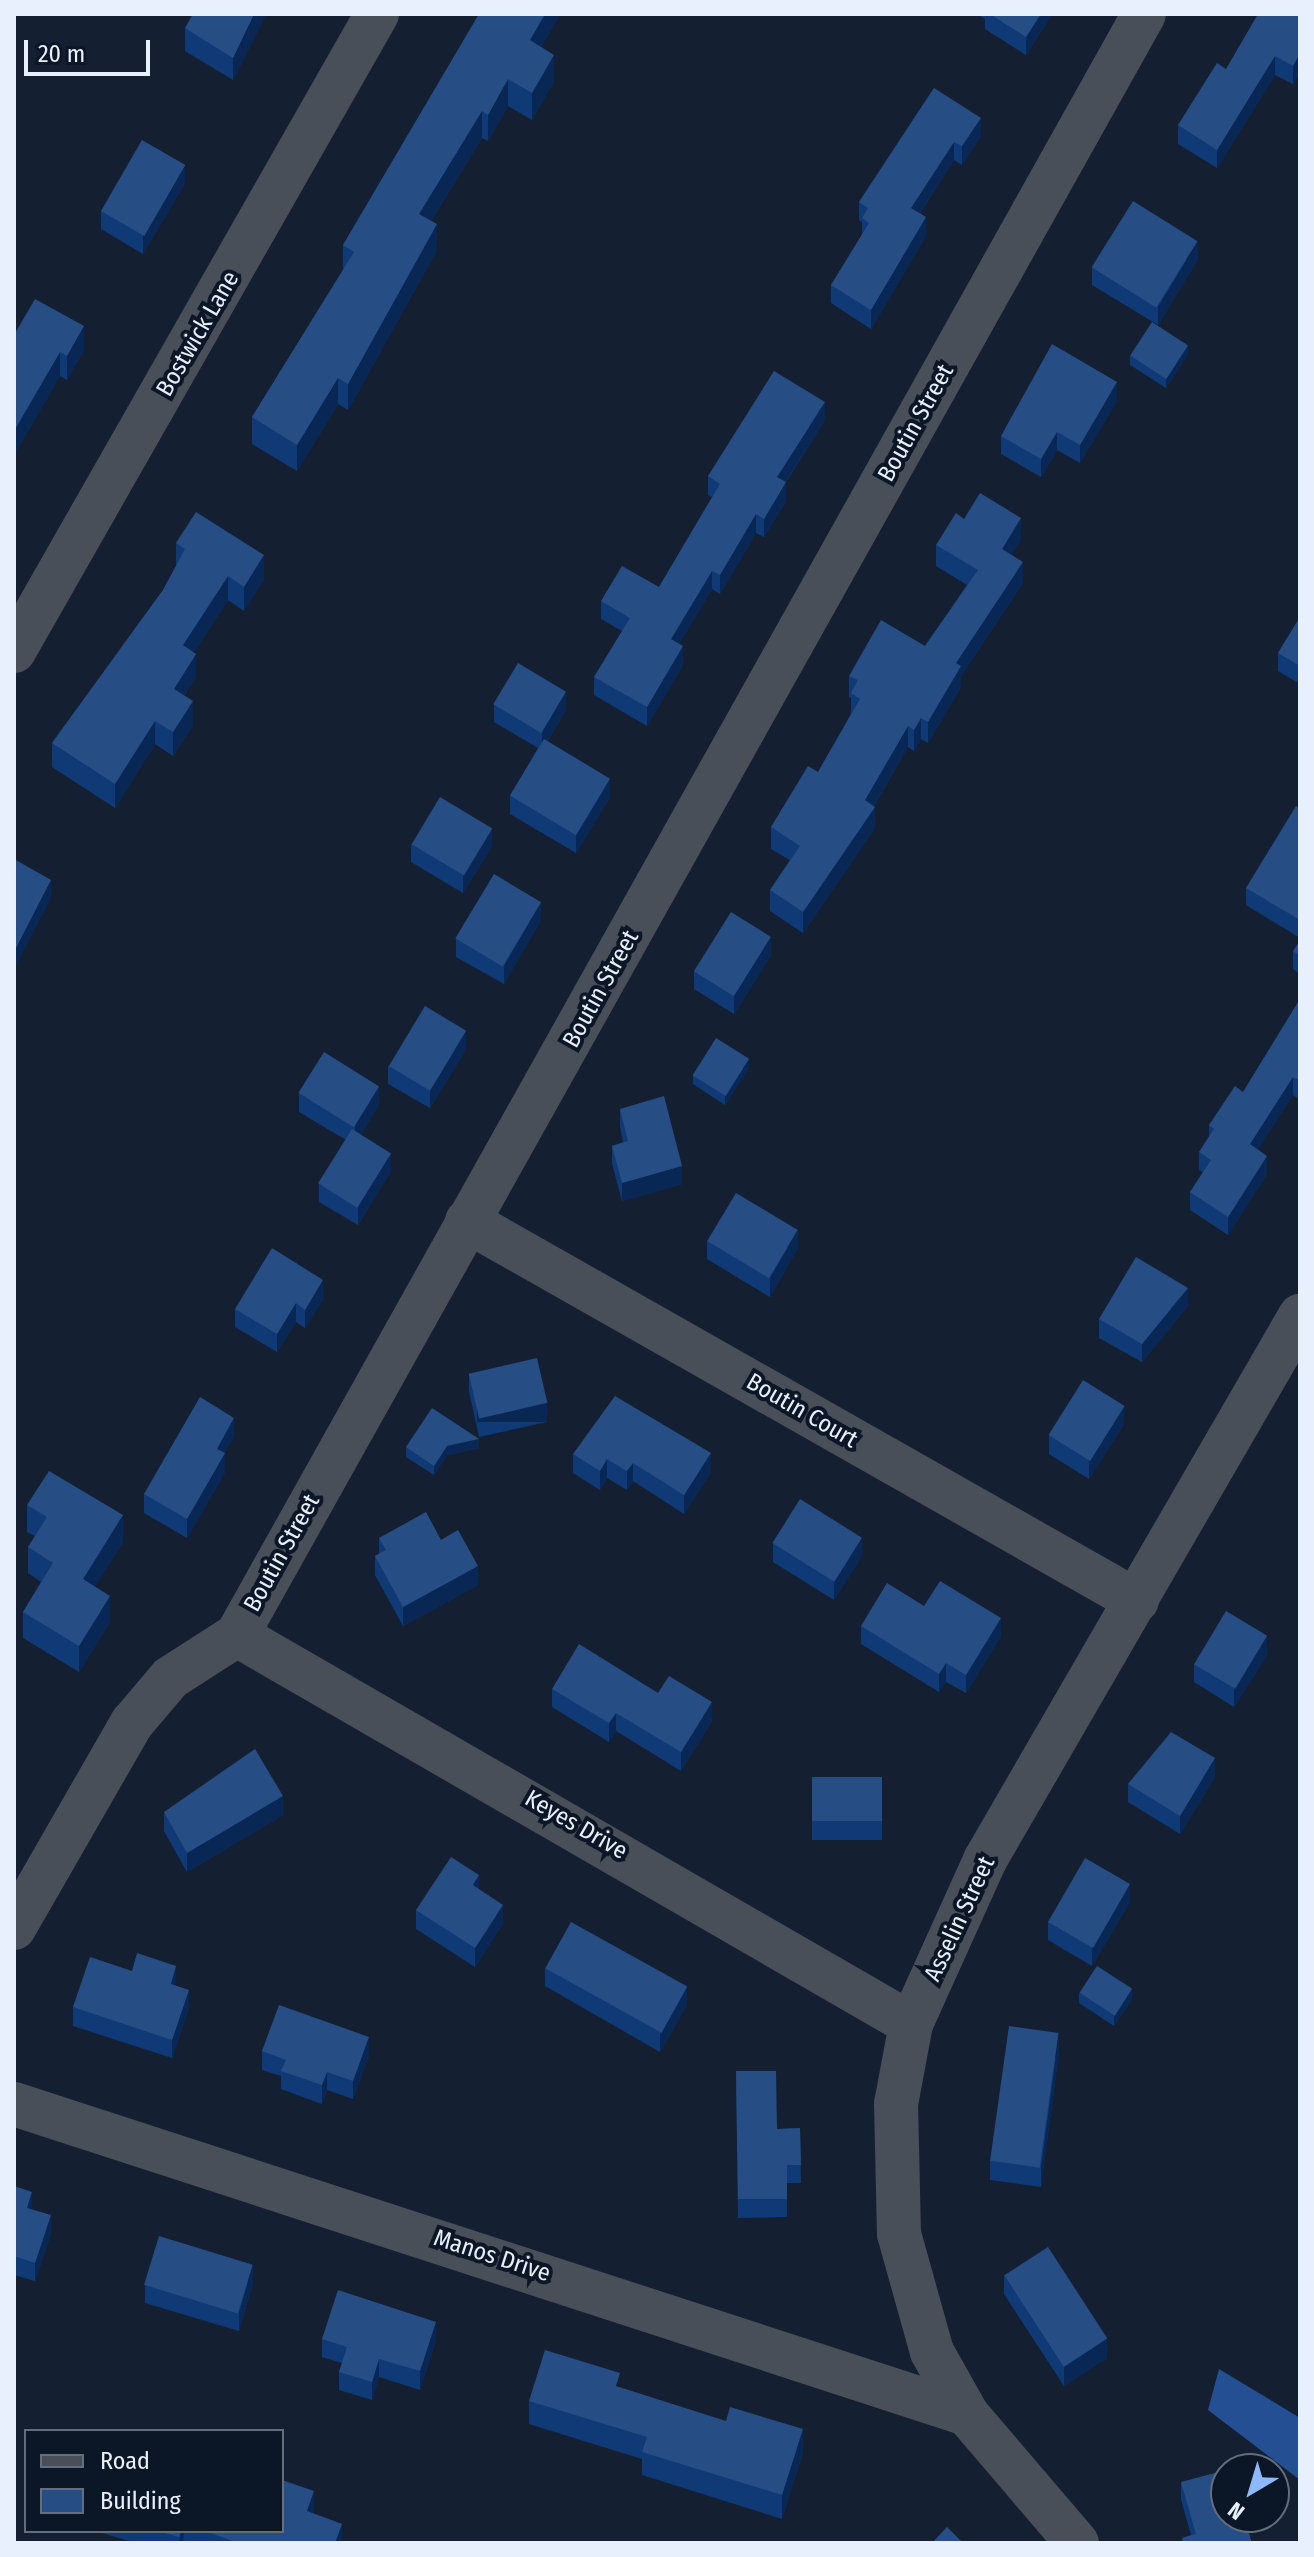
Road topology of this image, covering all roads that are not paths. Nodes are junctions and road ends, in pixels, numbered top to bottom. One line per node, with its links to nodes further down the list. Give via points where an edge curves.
1 (377, 14): 3 (street, Bostwick Lane)
2 (1144, 14): 4 (street, Boutin Street)
3 (14, 651)
4 (467, 1221): 6 (street, Boutin Court); 7 (street, Boutin Street)
5 (1299, 1321): 6 (street, Asselin Street)
6 (1137, 1601): 9 (street, Asselin Street, via 985,1860)
7 (237, 1635): 8 (street, Boutin Street, via 170,1678 132,1723); 9 (street, Keyes Drive)
8 (14, 1928)
9 (911, 2024): 11 (street, Asselin Street, via 892,2144 899,2234 932,2352)
10 (14, 2104): 11 (street, Manos Drive)
11 (967, 2414): 12 (street, Asselin Street)
12 (1077, 2543)

